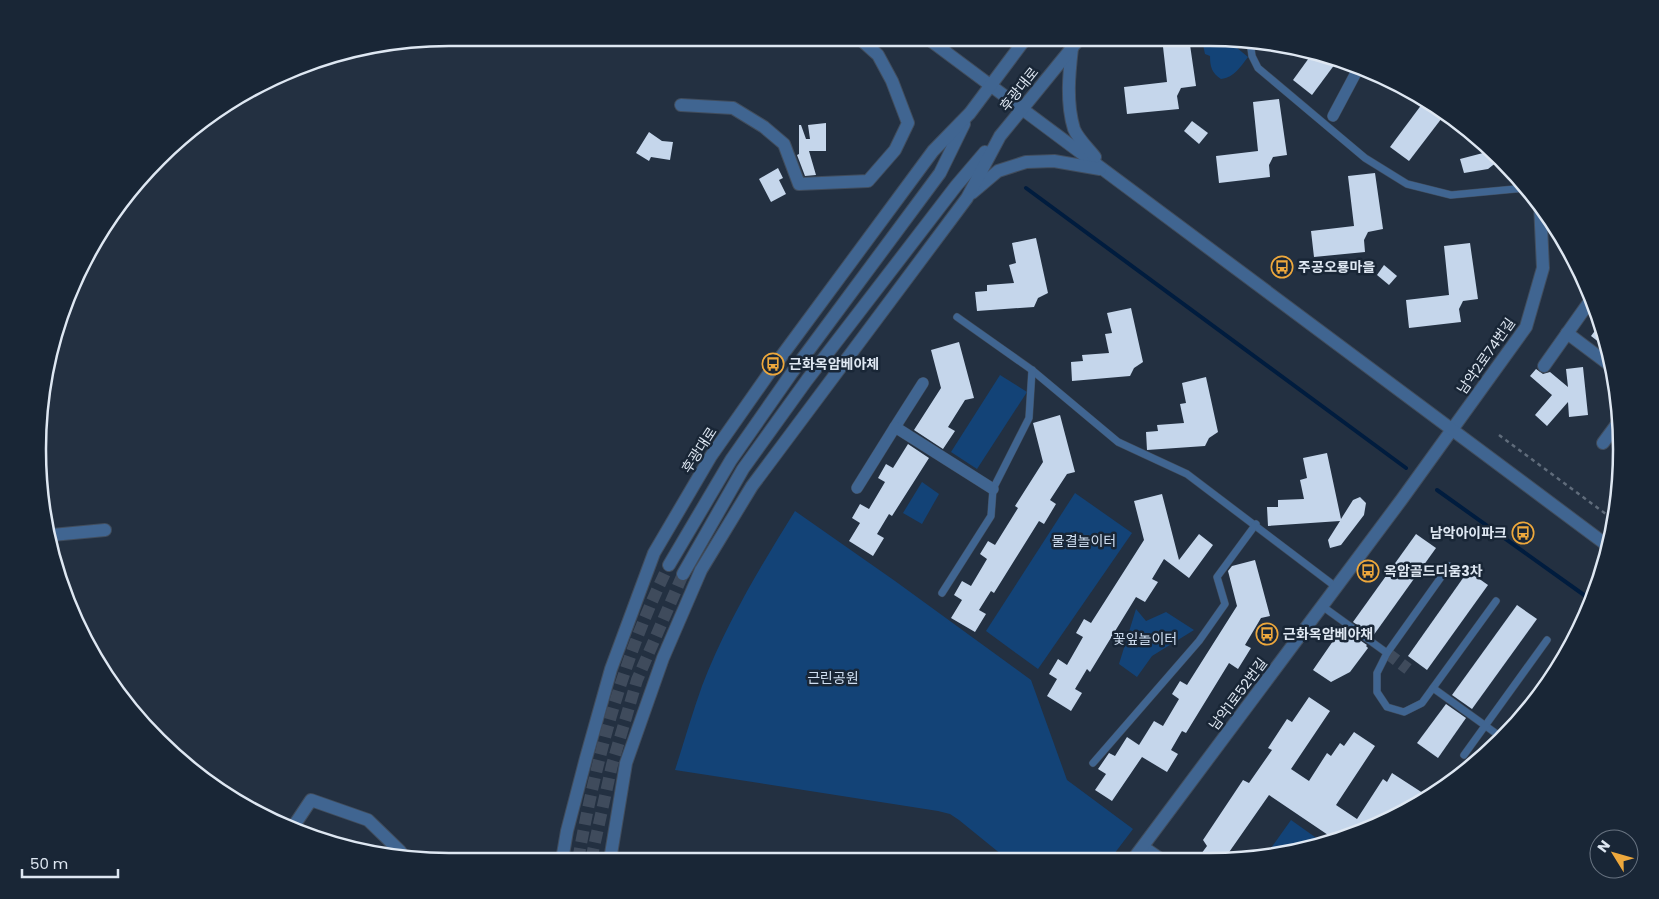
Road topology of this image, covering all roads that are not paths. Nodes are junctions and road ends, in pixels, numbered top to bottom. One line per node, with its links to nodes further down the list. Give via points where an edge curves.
1 (868, 46): 9 (street, via 878,54 892,81 908,123 895,150 868,181 799,184 784,144 764,127 733,108)
2 (938, 46): 8 (street)
3 (1020, 46): 8 (street, 후광대로)
4 (1074, 46): 10 (street, 후광대로)
5 (1075, 46): 14 (street, via 1068,82 1075,130)
6 (1251, 49): 15 (lane, via 1258,68 1365,158 1407,184 1451,195)
7 (1355, 74): 12 (street)
8 (992, 86): 10 (street); 11 (street, 후광대로)
9 (681, 105)
10 (1022, 108): 13 (street, 후광대로); 14 (street)
11 (970, 113): 35 (street, 후광대로, via 940,173 731,460); 52 (street, 후광대로, via 934,151 772,370 711,456 654,553 610,669)
12 (1333, 116)
13 (1000, 136): 16 (street, 후광대로); 37 (street, 후광대로, via 956,186 807,380 743,469)
14 (1104, 169): 16 (street, via 1054,161 1026,162 998,171); 26 (street)
15 (1517, 189)
16 (966, 198): 53 (street, 후광대로, via 752,486 701,570 664,658 626,763)
17 (1541, 219): 26 (street, 남악2로74번길, via 1543,268 1526,327)
18 (1586, 306): 20 (street)
19 (957, 317): 23 (lane)
20 (1567, 333): 21 (street); 22 (street)
21 (1602, 360)
22 (1544, 366)
23 (1032, 370): 30 (lane, via 1028,418); 31 (lane, via 1118,442 1188,474)
24 (923, 383): 25 (street)
25 (894, 427): 29 (street); 30 (street)
26 (1451, 430): 34 (street); 38 (street, 남악1로52번길)
27 (1612, 430): 28 (street)
28 (1603, 443)
29 (857, 488)
30 (993, 489): 39 (lane, via 991,516)
31 (1256, 524): 38 (lane); 48 (lane, via 1217,577 1226,604 1199,641)
32 (106, 530): 33 (street)
33 (56, 535)
34 (1602, 541)
35 (669, 565)
36 (1449, 566): 43 (lane)
37 (683, 574)
38 (1336, 587): 41 (street, 남악1로52번길)
39 (942, 593)
40 (1496, 601): 44 (lane)
41 (1322, 606): 43 (lane); 50 (street, 남악1로52번길)
42 (1547, 640): 45 (lane)
43 (1387, 654): 44 (lane, via 1377,674 1377,692 1388,707 1404,712 1422,703)
44 (1433, 688): 45 (lane)
45 (1485, 725): 46 (lane); 47 (lane)
46 (1497, 733)
47 (1464, 755)
48 (1093, 763)
49 (296, 822): 51 (street, via 311,800 368,820)
50 (1143, 847): 54 (street, 남악1로52번길); 55 (street)
51 (398, 849)
52 (563, 853)
53 (611, 853)
54 (1138, 853)
55 (1152, 853)

